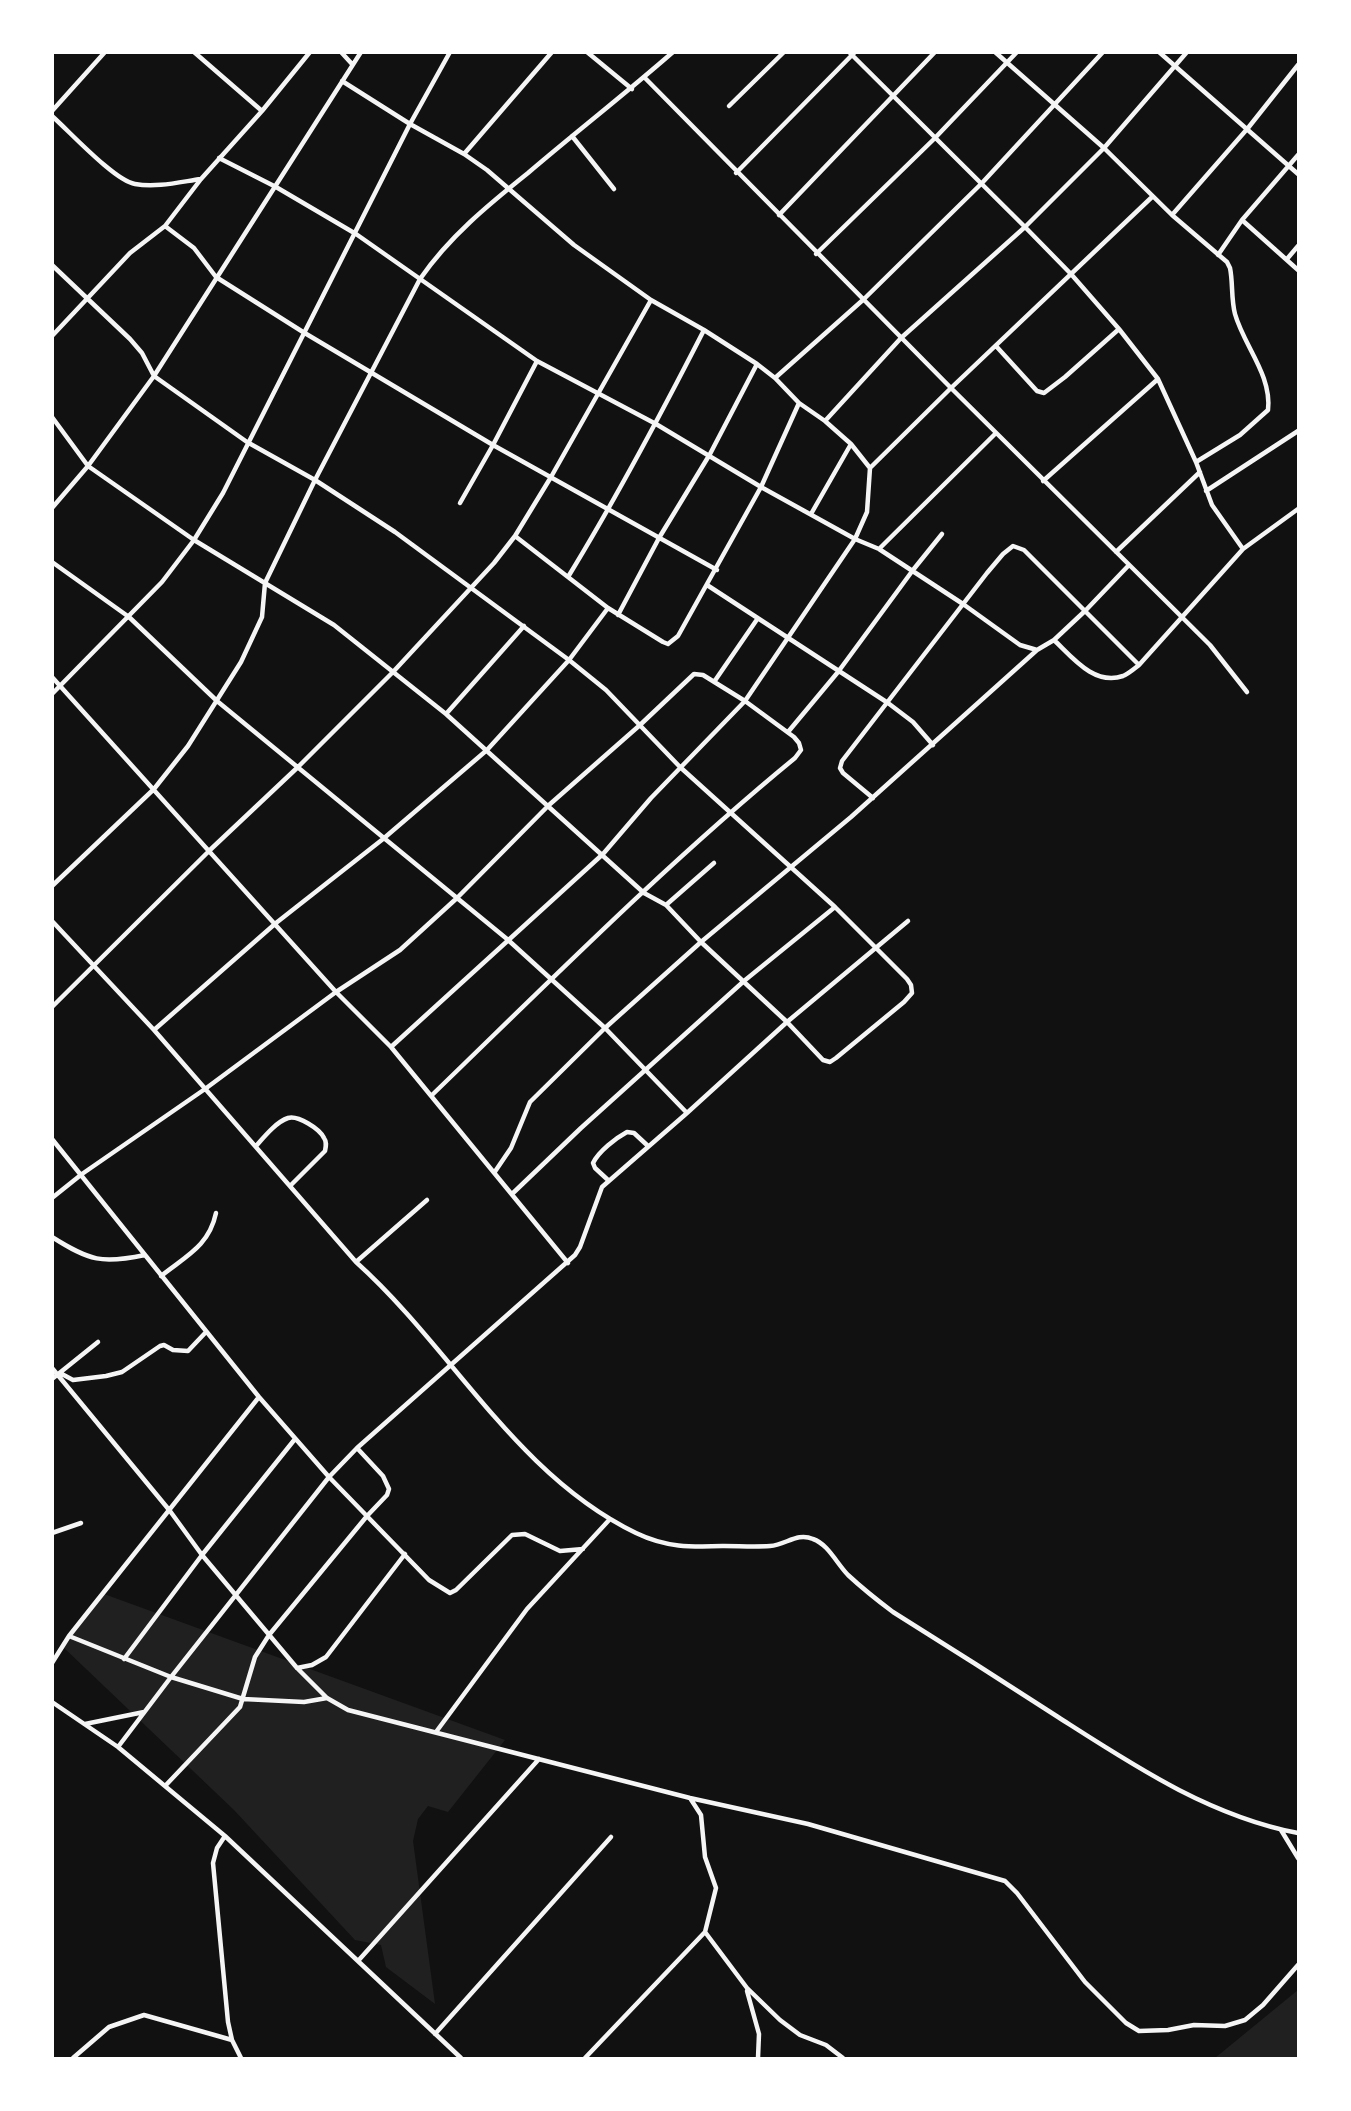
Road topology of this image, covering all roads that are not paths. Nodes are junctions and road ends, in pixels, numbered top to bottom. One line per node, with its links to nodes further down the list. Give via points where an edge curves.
1 (105, 52): 28 (street)
2 (194, 52): 29 (street)
3 (310, 52): 29 (street)
4 (341, 52): 19 (street)
5 (361, 52): 19 (street)
6 (450, 52): 31 (street)
7 (552, 52): 36 (street)
8 (587, 52): 24 (street)
9 (673, 52): 22 (street)
10 (784, 52): 27 (street)
11 (935, 52): 25 (street)
12 (995, 52): 18 (street)
13 (1017, 52): 18 (street)
14 (1103, 52): 26 (street)
15 (1159, 52): 21 (street)
16 (1187, 52): 21 (street)
17 (852, 54): 25 (street); 40 (street)
18 (1006, 63): 26 (street); 34 (street)
19 (352, 64): 23 (street)
20 (1299, 65): 32 (street)
21 (1175, 66): 32 (street); 35 (street)
22 (644, 77): 24 (street); 40 (street)
23 (342, 81): 31 (street); 44 (street)
24 (632, 89): 33 (street)
25 (892, 97): 34 (street); 48 (street)
26 (1054, 104): 35 (street); 43 (street)
27 (729, 106)
28 (52, 111)
29 (262, 111): 38 (street)
30 (52, 116): 42 (street, via 110,169 134,184)
31 (410, 124): 36 (street); 53 (street)
32 (1248, 128): 39 (street); 49 (street)
33 (572, 136): 45 (street); 46 (street)
34 (934, 139): 43 (street); 55 (street)
35 (1104, 148): 47 (street); 52 (street)
36 (464, 154): 45 (street)
37 (1299, 155): 39 (street)
38 (219, 158): 42 (street); 44 (street)
39 (1290, 166): 41 (street); 50 (street)
40 (736, 173): 48 (street)
41 (1299, 174)
42 (201, 178): 51 (street)
43 (982, 183): 52 (street); 64 (street)
44 (276, 187): 53 (street); 61 (street)
45 (508, 189): 62 (street, via 455,235); 65 (street, via 574,245)
46 (614, 189)
47 (1152, 197): 49 (street); 60 (street)
48 (779, 215): 55 (street)
49 (1172, 215): 56 (street)
50 (1242, 220): 56 (street); 57 (street)
51 (165, 226): 61 (street, via 194,248); 63 (street, via 130,253)
52 (1025, 226): 60 (street); 70 (street)
53 (356, 234): 62 (street); 68 (street)
54 (1299, 246): 57 (street)
55 (816, 254): 64 (street)
56 (1218, 255): 90 (street, via 1231,271 1236,315 1263,376 1269,402 1268,410 1256,422)
57 (1287, 259): 59 (street)
58 (52, 265): 63 (street)
59 (1299, 270)
60 (1071, 274): 66 (street); 71 (street)
61 (216, 277): 68 (street); 75 (street)
62 (420, 279): 72 (street); 74 (street)
63 (88, 299): 69 (street); 75 (street, via 142,353)
64 (864, 299): 70 (street); 76 (street)
65 (651, 300): 67 (street); 79 (street)
66 (1119, 329): 71 (street, via 1044,393 1037,391); 77 (street)
67 (704, 330): 73 (street); 83 (street)
68 (303, 332): 74 (street); 86 (street)
69 (52, 336)
70 (901, 338): 78 (street); 82 (street)
71 (996, 346): 78 (street)
72 (537, 361): 79 (street); 88 (street)
73 (757, 364): 76 (street); 89 (street)
74 (372, 371): 88 (street); 95 (street)
75 (154, 376): 86 (street); 91 (street)
76 (775, 378): 80 (street)
77 (1158, 379): 90 (street); 96 (street)
78 (951, 388): 85 (street); 92 (street)
79 (600, 392): 83 (street); 94 (street)
80 (799, 403): 82 (street); 97 (street)
81 (52, 417): 91 (street)
82 (825, 421): 87 (street)
83 (657, 424): 89 (street); 102 (street)
84 (1299, 431): 98 (street)
85 (996, 433): 96 (street); 109 (street)
86 (247, 442): 95 (street); 108 (street)
87 (851, 444): 92 (street); 103 (street)
88 (493, 445): 94 (street); 99 (street)
89 (710, 454): 97 (street); 106 (street)
90 (1196, 462): 93 (street)
91 (88, 466): 100 (street); 108 (street)
92 (870, 468): 107 (street, via 865,519)
93 (1200, 472): 98 (street); 111 (street)
94 (551, 477): 102 (street); 105 (street)
95 (315, 480): 117 (street); 119 (street)
96 (1043, 480): 111 (street)
97 (761, 487): 103 (street); 114 (street)
98 (1206, 491): 110 (street, via 1217,514)
99 (460, 503)
100 (52, 508)
101 (1299, 509): 110 (street)
102 (609, 510): 106 (street); 116 (street)
103 (811, 514): 107 (street)
104 (942, 534): 115 (street)
105 (515, 536): 116 (street); 119 (street)
106 (659, 538): 114 (street); 123 (street)
107 (855, 539): 109 (street); 128 (street)
108 (194, 540): 117 (street); 124 (street)
109 (879, 549): 115 (street)
110 (1243, 549): 126 (street)
111 (1116, 552): 113 (street)
112 (52, 562): 124 (street)
113 (1129, 565): 122 (street); 126 (street)
114 (717, 570): 118 (street)
115 (913, 570): 120 (street); 134 (street)
116 (568, 577): 121 (street)
117 (265, 583): 133 (street, via 334,625); 141 (street, via 259,627)
118 (707, 585): 123 (street, via 678,636 668,644); 125 (street)
119 (472, 588): 127 (street); 133 (street)
120 (963, 604): 122 (street, via 1013,546 1020,547); 130 (street, via 1020,645); 142 (street)
121 (608, 608): 123 (street); 131 (street)
122 (1086, 610): 129 (street); 132 (street)
123 (618, 615)
124 (129, 617): 137 (street); 141 (street)
125 (758, 618): 128 (street); 136 (street)
126 (1182, 618): 132 (street); 138 (street, via 1210,645)
127 (524, 626): 131 (street); 143 (street)
128 (788, 638): 134 (street); 140 (street)
129 (1054, 640): 130 (street); 132 (street, via 1096,676 1125,675)
130 (1037, 650): 146 (street)
131 (570, 660): 144 (street); 147 (street)
132 (1139, 665)
133 (393, 672): 143 (street); 148 (street)
134 (838, 672): 142 (street); 145 (street)
135 (52, 677): 137 (street)
136 (714, 682): 140 (street); 144 (street, via 697,674)
137 (61, 686): 139 (street); 150 (street)
138 (1247, 692)
139 (52, 694)
140 (745, 700): 145 (street); 149 (street)
141 (217, 701): 148 (street); 150 (street)
142 (888, 703): 146 (street); 151 (street, via 841,765 843,773)
143 (446, 714): 147 (street)
144 (640, 725): 149 (street); 152 (street)
145 (788, 732): 153 (street, via 799,742 801,752)
146 (933, 745): 151 (street)
147 (487, 750): 152 (street); 154 (street)
148 (298, 767): 154 (street); 155 (street)
149 (680, 767): 153 (street); 156 (street)
150 (154, 789): 155 (street); 159 (street)
151 (873, 798): 158 (street)
152 (549, 805): 156 (street); 161 (street)
153 (730, 813): 158 (street); 160 (street)
154 (383, 838): 161 (street); 166 (street)
155 (210, 850): 166 (street); 170 (street)
156 (603, 854): 160 (street); 167 (street)
157 (714, 863): 162 (street)
158 (789, 867): 163 (street); 168 (street)
159 (52, 886)
160 (644, 893): 162 (street); 171 (street)
161 (457, 898): 167 (street); 173 (street, via 400,950)
162 (666, 905): 168 (street)
163 (835, 907): 169 (street); 172 (street)
164 (52, 921): 170 (street)
165 (908, 921): 169 (street)
166 (276, 923): 173 (street); 177 (street)
167 (507, 939): 171 (street); 178 (street)
168 (701, 942): 172 (street); 176 (street)
169 (876, 948): 175 (street); 175 (street, via 911,986 912,993 887,1016 830,1062 823,1060)
170 (93, 965): 174 (street); 177 (street)
171 (552, 978): 176 (street); 181 (street)
172 (744, 981): 175 (street); 179 (street)
173 (336, 992): 178 (street); 180 (street)
174 (52, 1007)
175 (787, 1022): 182 (street)
176 (605, 1028): 179 (street); 186 (street, via 530,1102 511,1148)
177 (154, 1030): 180 (street)
178 (391, 1047): 181 (street)
179 (646, 1069): 182 (street); 190 (street)
180 (205, 1089): 184 (street); 187 (street)
181 (431, 1096): 186 (street)
182 (687, 1113): 185 (street)
183 (52, 1139): 187 (street)
184 (256, 1146): 189 (street); 189 (street, via 290,1118 323,1135 325,1151)
185 (648, 1146): 188 (street); 188 (street, via 634,1133 619,1137 593,1163)
186 (494, 1173): 190 (street)
187 (82, 1174): 191 (street); 195 (street)
188 (608, 1180): 197 (street, via 597,1195 580,1247)
189 (291, 1185): 196 (street)
190 (512, 1194): 197 (street)
191 (52, 1198)
192 (427, 1200): 196 (street)
193 (216, 1214): 198 (street, via 204,1242)
194 (52, 1237): 195 (street, via 77,1252 103,1260)
195 (145, 1255): 198 (street)
196 (356, 1262): 201 (street, via 382,1286)
197 (568, 1263): 201 (street)
198 (161, 1276): 199 (street)
199 (206, 1332): 203 (street, via 188,1351 160,1346 122,1372 73,1380); 205 (street)
200 (98, 1342): 203 (street)
201 (450, 1365): 207 (street); 211 (street, via 531,1455 565,1487)
202 (52, 1368): 203 (street)
203 (59, 1374): 204 (street); 209 (street)
204 (52, 1379)
205 (259, 1397): 206 (street); 209 (street)
206 (296, 1439): 208 (street); 216 (street)
207 (357, 1448): 208 (street); 210 (street, via 383,1476 389,1489)
208 (329, 1477): 210 (street); 217 (street)
209 (170, 1511): 216 (street); 219 (street)
210 (367, 1516): 215 (street); 218 (street)
211 (610, 1519): 214 (street); 234 (street, via 637,1534 678,1547 773,1546 802,1536 818,1541 846,1573 893,1612 1108,1749 1197,1800)
212 (81, 1523): 213 (street)
213 (52, 1533)
214 (583, 1549): 215 (street, via 560,1551 525,1534 512,1536 450,1593 429,1580); 229 (street, via 527,1609)
215 (405, 1554): 222 (street, via 326,1657)
216 (202, 1556): 217 (street); 220 (street)
217 (236, 1595): 218 (street); 223 (street)
218 (269, 1635): 222 (street); 225 (street, via 255,1657)
219 (69, 1636): 220 (street); 221 (street)
220 (124, 1659): 223 (street)
221 (52, 1663)
222 (297, 1668): 224 (street)
223 (171, 1677): 225 (street); 227 (street)
224 (327, 1698): 225 (street, via 304,1702); 229 (street, via 348,1710)
225 (243, 1699): 232 (street, via 228,1721)
226 (52, 1702): 228 (street)
227 (144, 1712): 228 (street); 230 (street)
228 (85, 1724): 230 (street)
229 (436, 1732): 231 (street)
230 (118, 1747): 232 (street)
231 (539, 1759): 233 (street); 240 (street)
232 (166, 1785): 236 (street)
233 (690, 1798): 239 (street, via 701,1815 705,1857 716,1884); 241 (street, via 808,1824 1005,1881 1085,1982 1139,2031 1245,2020)
234 (1281, 1830): 235 (street); 238 (street)
235 (1299, 1833)
236 (225, 1836): 240 (street); 244 (street, via 213,1863)
237 (611, 1837): 243 (street)
238 (1299, 1858)
239 (705, 1932): 242 (street); 248 (street)
240 (358, 1961): 243 (street)
241 (1299, 1965)
242 (747, 1988): 249 (street, via 759,2034); 250 (street, via 790,2028)
243 (435, 2034): 247 (street)
244 (232, 2040): 245 (street, via 144,2015 109,2027); 246 (street)
245 (73, 2058)
246 (241, 2058)
247 (461, 2058)
248 (585, 2058)
249 (758, 2058)
250 (843, 2058)

